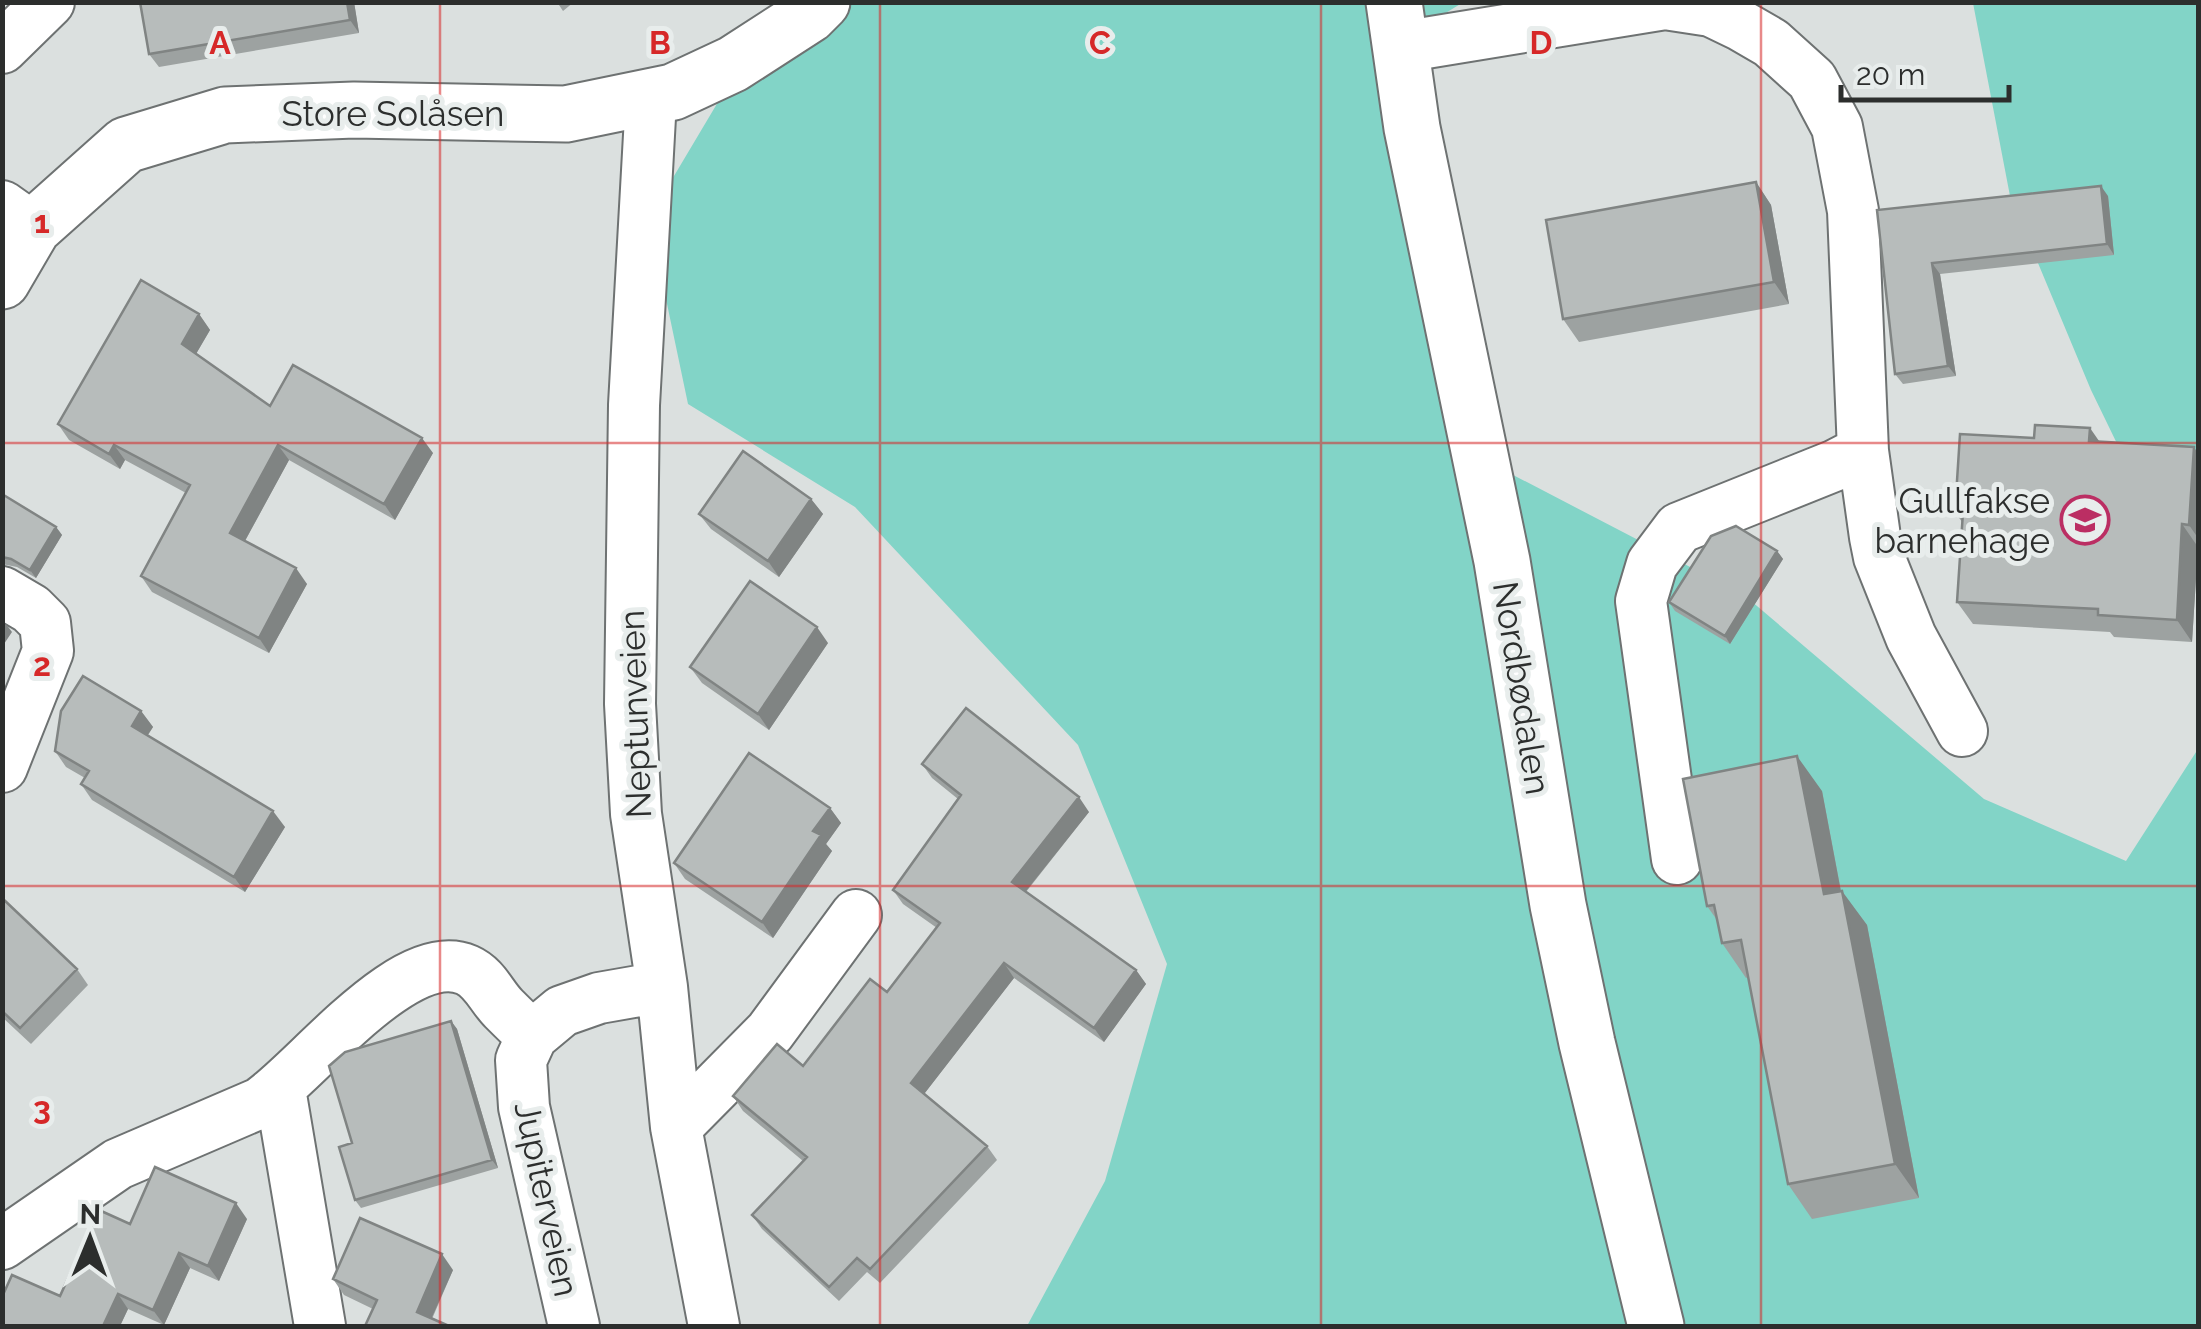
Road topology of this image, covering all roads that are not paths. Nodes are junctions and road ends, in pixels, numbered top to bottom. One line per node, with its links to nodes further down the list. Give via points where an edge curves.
1 (50, 2): 4 (street)
2 (822, 2): 5 (street, Store Solåsen, via 733,64)
3 (1398, 25): 8 (street, Nordbødalen, via 1665,4 1711,11 1771,43 1812,80 1836,127 1853,211); 22 (street, Nordbødalen, via 1412,128 1502,561 1558,905)
4 (2, 48)
5 (646, 97): 6 (street, Store Solåsen, via 566,114 226,115 126,145); 14 (street, Neptunveien, via 630,704 636,814)
6 (18, 217): 7 (street, Store Solåsen)
7 (2, 282)
8 (1863, 451): 10 (street, Nordbødalen, via 1880,557 1911,637); 12 (street, via 1679,528 1652,564 1640,601)
9 (2, 592): 11 (street, via 45,623 48,652)
10 (1962, 731)
11 (2, 767)
12 (1677, 858)
13 (856, 915): 17 (street, via 770,1032)
14 (662, 987): 15 (street, via 562,1011); 17 (street, Neptunveien)
15 (532, 1036): 16 (street, via 486,984 447,966 408,977 356,1015); 20 (street, Jupiterveien, via 521,1060 524,1107)
16 (280, 1090): 18 (street, via 118,1164); 19 (street)
17 (676, 1127): 21 (street, Neptunveien)
18 (2, 1244)
19 (320, 1326)
20 (574, 1326)
21 (714, 1326)
22 (1656, 1326)

